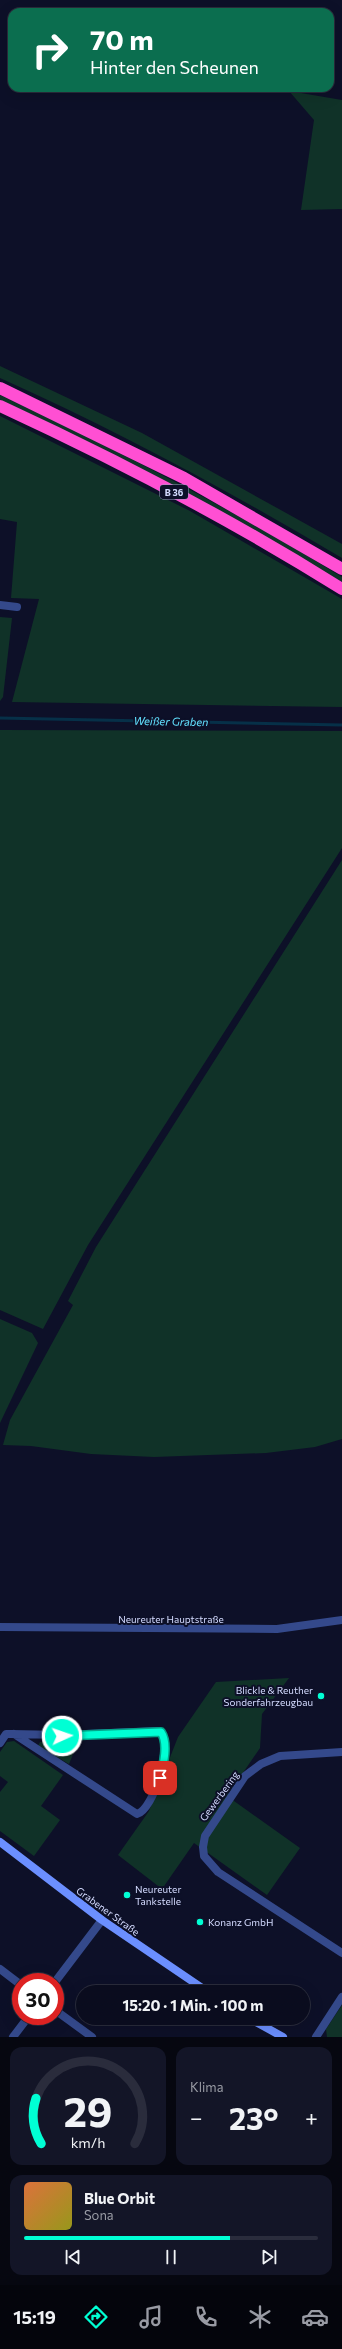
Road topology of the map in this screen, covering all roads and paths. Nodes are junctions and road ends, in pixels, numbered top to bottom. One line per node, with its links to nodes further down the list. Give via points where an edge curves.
1 (0, 388): 3 (highway, B 36, via 184,478)
2 (0, 406): 4 (highway, B 36, via 93,450 212,512)
3 (342, 569)
4 (342, 589)
5 (0, 605): 6 (street)
6 (17, 607)
7 (342, 1620): 8 (street, Neureuter Hauptstraße, via 295,1628 261,1630)
8 (0, 1628)
9 (14, 1734): 9 (street, via 62,1736 157,1731 161,1732 164,1738 163,1767 151,1797 143,1811 137,1814); 10 (street, via 6,1734)
10 (0, 1743)
11 (342, 1752): 14 (street, Gewerbering, via 280,1756 256,1767 240,1783 208,1830 203,1847 207,1861 218,1872)
12 (0, 1842): 13 (street, Grabener Straße)
13 (102, 1920): 16 (street); 18 (street, Grabener Straße)
14 (342, 1953)
15 (0, 1969): 17 (street)
16 (62, 1973)
17 (12, 1978)
18 (198, 1985)
19 (342, 1997): 26 (street)
20 (64, 2017): 24 (street)
21 (23, 2025): 23 (street)
22 (262, 2025): 25 (street)
23 (14, 2037)
24 (92, 2037)
25 (283, 2037)
26 (316, 2037)

